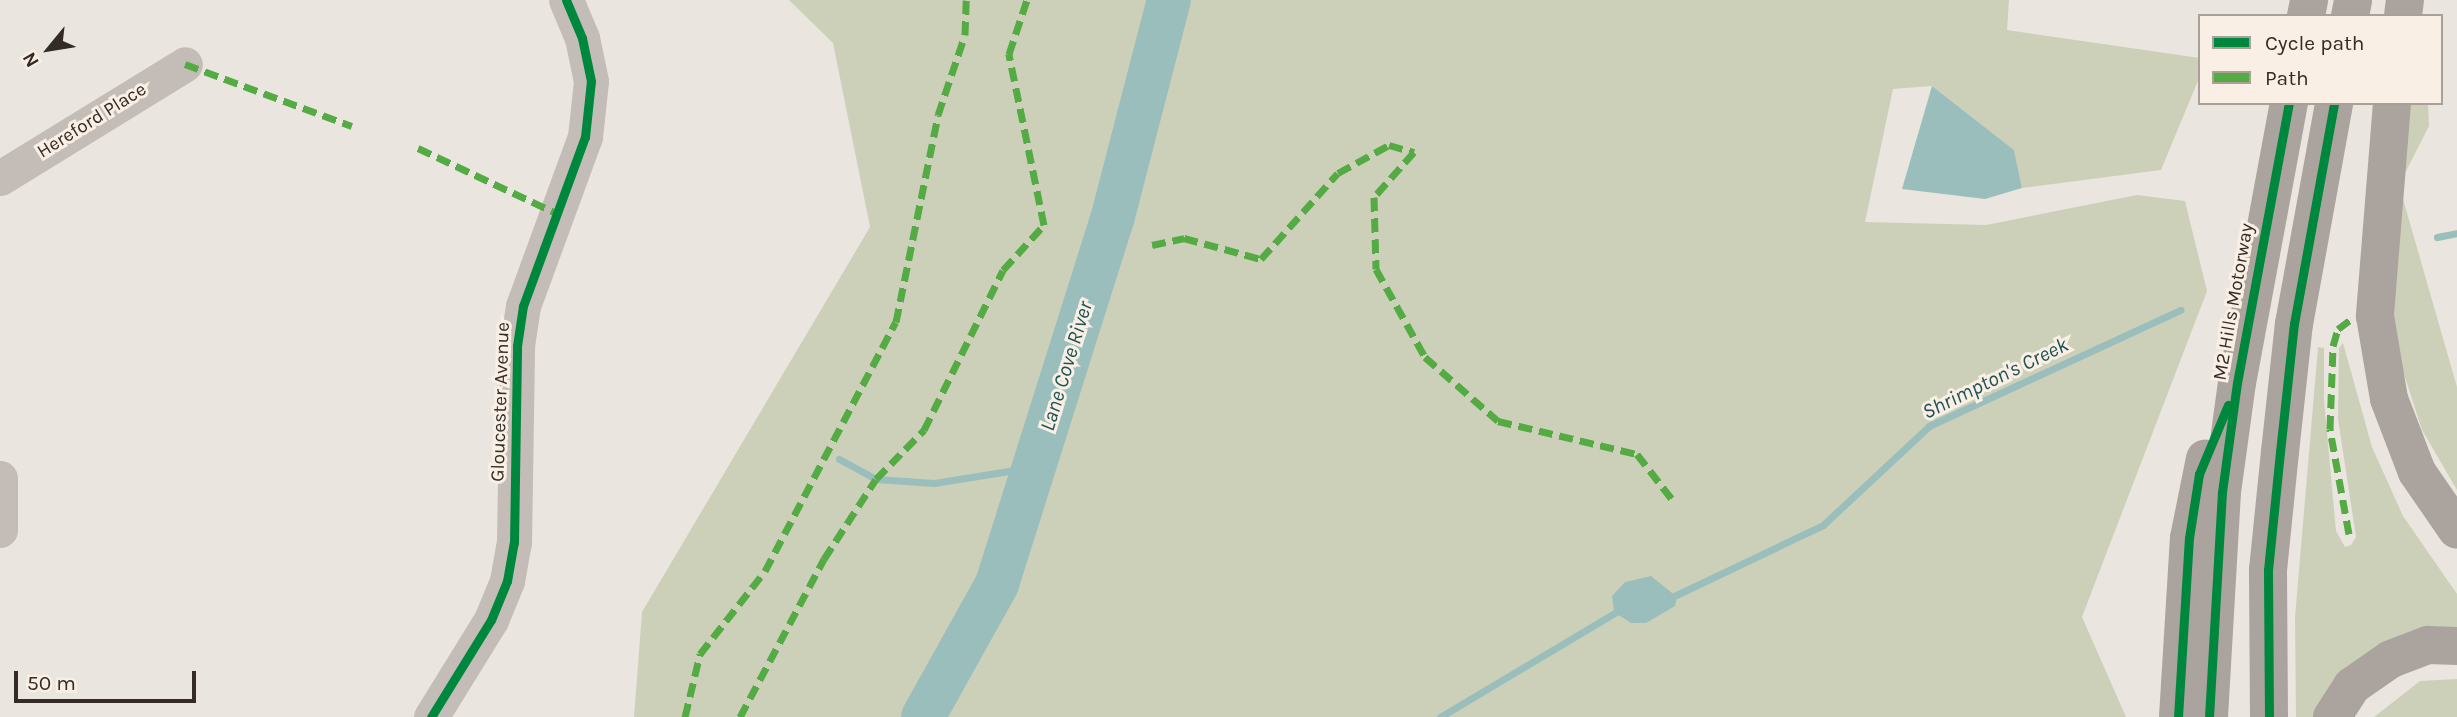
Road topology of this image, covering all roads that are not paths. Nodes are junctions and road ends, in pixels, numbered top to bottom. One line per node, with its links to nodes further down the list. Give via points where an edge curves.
1 (566, 0): 12 (street, Gloucester Avenue, via 582,38 591,81 585,136 523,306 517,346 514,543 508,581 491,620)
2 (185, 64): 6 (street, Hereford Place)
3 (2289, 105): 7 (highway, M2 Hills Motorway)
4 (2334, 105): 15 (highway, via 2294,324 2279,465 2268,570)
5 (2392, 105): 10 (highway, via 2375,316 2389,399 2417,472)
6 (0, 178)
7 (2237, 383): 13 (highway, via 2199,474 2189,538); 14 (highway, M2 Hills Motorway, via 2218,534)
8 (0, 478): 9 (street)
9 (0, 530)
10 (2457, 530)
11 (2457, 646): 16 (highway, via 2428,645 2391,659 2352,686)
12 (431, 717)
13 (2178, 717)
14 (2209, 717)
15 (2269, 717)
16 (2333, 717)

